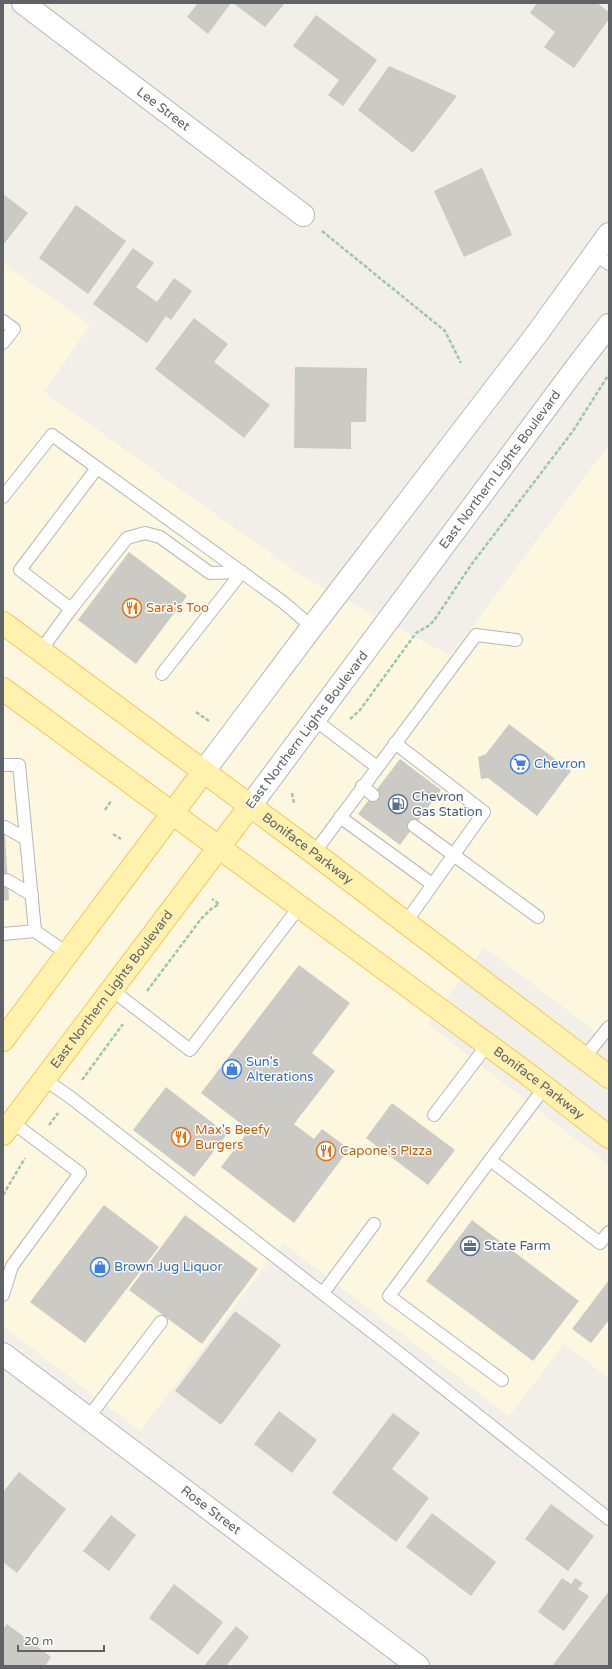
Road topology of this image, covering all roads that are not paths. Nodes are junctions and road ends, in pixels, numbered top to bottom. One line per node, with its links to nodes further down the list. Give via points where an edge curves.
1 (23, 3): 2 (main road, Lee Street)
2 (303, 215)
3 (609, 234): 4 (main road)
4 (602, 259): 13 (main road, via 531,341)
5 (3, 321): 7 (lane, via 14,328)
6 (609, 325): 18 (main road, East Northern Lights Boulevard)
7 (3, 343)
8 (97, 468): 9 (lane, via 52,435); 10 (lane); 11 (lane, via 20,570)
9 (3, 497)
10 (242, 572): 11 (lane, via 210,573 160,537 145,533 127,538); 13 (lane); 16 (lane)
11 (71, 608): 15 (lane)
12 (3, 623): 15 (main road, Boniface Parkway)
13 (312, 627): 22 (main road)
14 (516, 640): 19 (lane, via 476,635)
15 (41, 650): 22 (main road, Boniface Parkway)
16 (162, 674)
17 (5, 694): 26 (main road, Boniface Parkway)
18 (315, 720): 21 (lane); 25 (main road, East Northern Lights Boulevard)
19 (395, 743): 21 (lane); 33 (lane, via 484,812)
20 (3, 765): 30 (lane, via 19,765)
21 (377, 767): 23 (lane)
22 (204, 771): 25 (main road, Boniface Parkway); 26 (main road)
23 (362, 786): 24 (lane); 27 (lane)
24 (372, 795)
25 (250, 806): 31 (main road, East Northern Lights Boulevard); 32 (main road, Boniface Parkway)
26 (173, 813): 31 (main road, Boniface Parkway); 42 (main road)
27 (340, 817): 32 (lane); 35 (lane)
28 (414, 826): 33 (lane)
29 (5, 827): 30 (lane)
30 (26, 839): 36 (lane)
31 (219, 847): 37 (main road, Boniface Parkway); 43 (main road, East Northern Lights Boulevard)
32 (314, 853): 39 (main road, Boniface Parkway)
33 (453, 855): 35 (lane); 38 (lane)
34 (7, 880): 36 (lane)
35 (432, 884): 39 (lane)
36 (32, 895): 40 (lane)
37 (300, 906): 43 (lane, via 190,1050); 46 (main road, Boniface Parkway)
38 (538, 917)
39 (406, 922): 47 (main road, Boniface Parkway)
40 (35, 931): 41 (lane); 42 (lane)
41 (3, 934)
42 (68, 954): 45 (main road)
43 (112, 990): 49 (main road, East Northern Lights Boulevard)
44 (609, 1027): 47 (lane)
45 (3, 1040)
46 (488, 1044): 50 (main road, Boniface Parkway); 51 (lane)
47 (584, 1058): 48 (main road, Boniface Parkway)
48 (609, 1077)
49 (44, 1078): 52 (main road, East Northern Lights Boulevard); 57 (lane)
50 (545, 1087): 53 (main road, Boniface Parkway); 54 (lane)
51 (434, 1115)
52 (8, 1128): 58 (lane, via 37,1141 80,1173 12,1266)
53 (609, 1138)
54 (490, 1160): 56 (lane, via 600,1244); 61 (lane, via 389,1296)
55 (374, 1224): 57 (lane)
56 (609, 1232)
57 (323, 1293): 63 (lane)
58 (3, 1295)
59 (161, 1322): 62 (lane)
60 (3, 1354): 62 (main road, Rose Street)
61 (502, 1380)
62 (88, 1418): 64 (main road, Rose Street)
63 (609, 1519)
64 (418, 1666)

